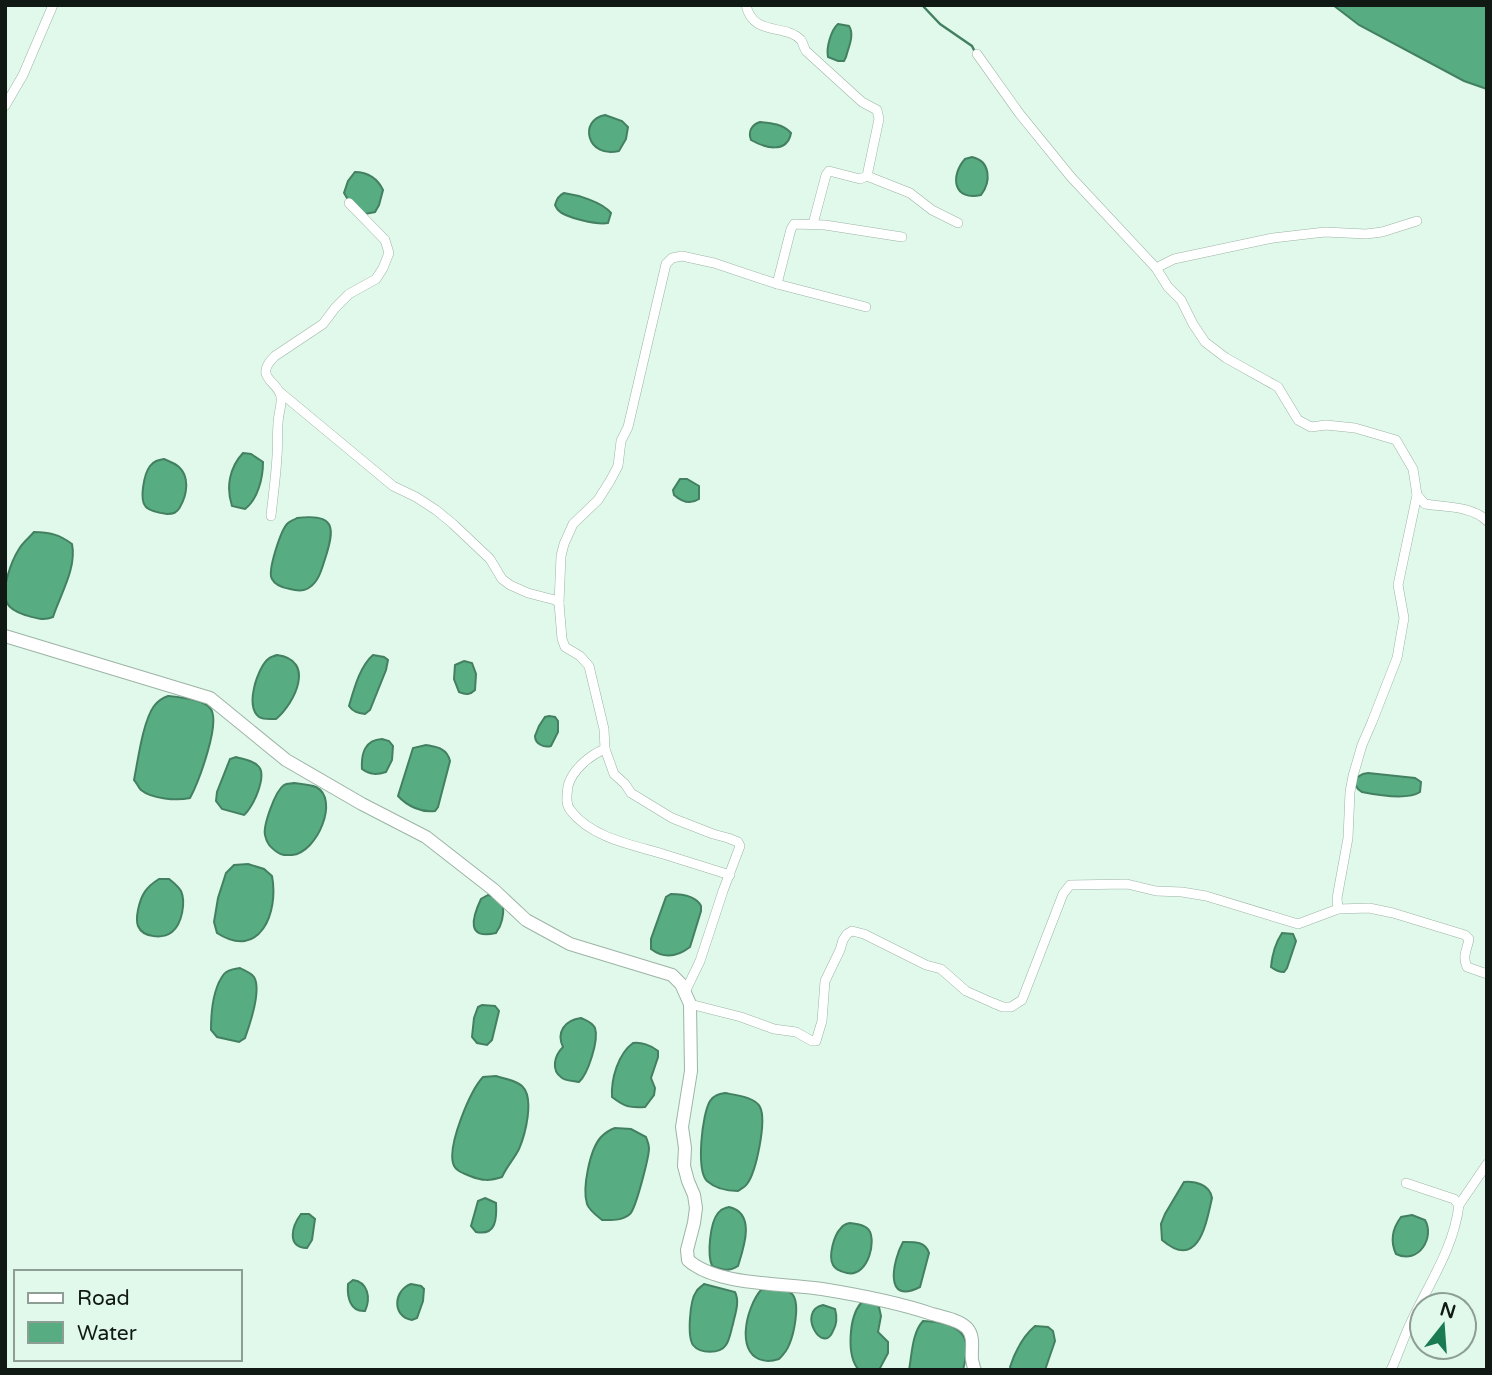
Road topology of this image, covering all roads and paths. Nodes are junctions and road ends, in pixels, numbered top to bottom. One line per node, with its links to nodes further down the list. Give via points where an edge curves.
1 (54, 5): 4 (street)
2 (746, 5): 5 (street, via 754,22 802,40 806,51 877,110)
3 (977, 54): 11 (street, via 1071,177)
4 (5, 106)
5 (867, 176): 8 (street, via 910,193); 9 (street, via 860,179 830,171)
6 (349, 203): 14 (street, via 385,240 389,253 376,279 349,294 323,324 269,362 267,378)
7 (1416, 221): 11 (street, via 1366,234 1325,232 1273,238 1174,259)
8 (958, 223)
9 (813, 224): 10 (street); 12 (street, via 794,224 791,229)
10 (902, 237)
11 (1156, 268): 15 (street, via 1205,342 1278,387 1298,420 1311,427 1355,428 1396,440 1413,469)
12 (777, 284): 13 (street); 18 (street, via 682,256 666,264 618,466 598,500 573,524 564,544)
13 (866, 306)
14 (281, 393): 16 (street); 18 (street, via 393,486 436,510 490,559 502,579)
15 (1417, 495): 17 (street, via 1424,504 1473,512); 22 (street, via 1398,585 1404,618 1397,658 1353,776)
16 (271, 516)
17 (1487, 521)
18 (559, 603): 20 (street, via 565,647 589,666)
19 (5, 636): 24 (street, via 210,698 286,760 426,837 526,920 569,944 672,975)
20 (605, 749): 21 (street, via 614,775 631,793 672,818 738,842 740,851); 21 (street, via 570,780 566,797 570,810 596,831 623,842)
21 (730, 875): 24 (street)
22 (1338, 909): 23 (street, via 1369,908 1465,935 1469,939 1464,955 1467,967); 24 (street, via 1298,924 1206,896 1127,884 1070,885 1021,1000 1011,1007 966,991 941,969 852,930 825,981 816,1041)
23 (1487, 974)
24 (687, 998): 28 (street, via 691,1071 682,1127 684,1166 696,1208 688,1260 715,1275 820,1289 944,1317 968,1329)
25 (1487, 1164): 27 (street)
26 (1406, 1183): 27 (street, via 1454,1199)
27 (1459, 1205): 29 (street, via 1439,1268)
28 (975, 1370)
29 (1391, 1370)

